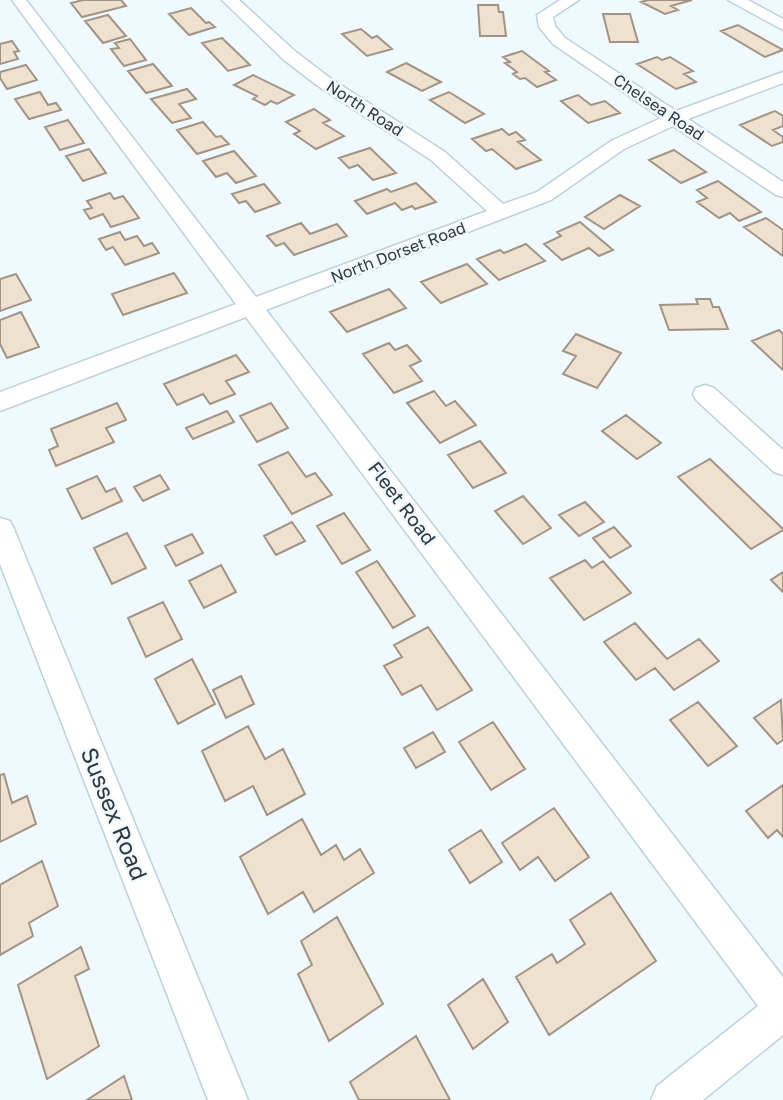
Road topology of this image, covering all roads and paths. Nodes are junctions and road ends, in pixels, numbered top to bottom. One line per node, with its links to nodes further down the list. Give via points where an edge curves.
1 (21, 0): 5 (street); 11 (street, Fleet Road)
2 (230, 0): 10 (street, North Road, via 290,56 438,156)
3 (571, 0): 8 (street, Chelsea Road, via 545,15 547,27 559,41)
4 (736, 0): 6 (street)
5 (0, 6)
6 (783, 25)
7 (783, 78): 8 (street, North Dorset Road)
8 (676, 118): 9 (street, Chelsea Road); 10 (street, North Dorset Road, via 627,140 567,184)
9 (783, 191)
10 (501, 213): 11 (street, North Dorset Road)
11 (254, 306): 13 (street, North Dorset Road); 16 (street, Fleet Road)
12 (705, 394): 14 (street)
13 (0, 402)
14 (783, 465)
15 (0, 529): 17 (street, Sussex Road)
16 (783, 1009): 18 (street)
17 (228, 1100)
18 (671, 1100)

